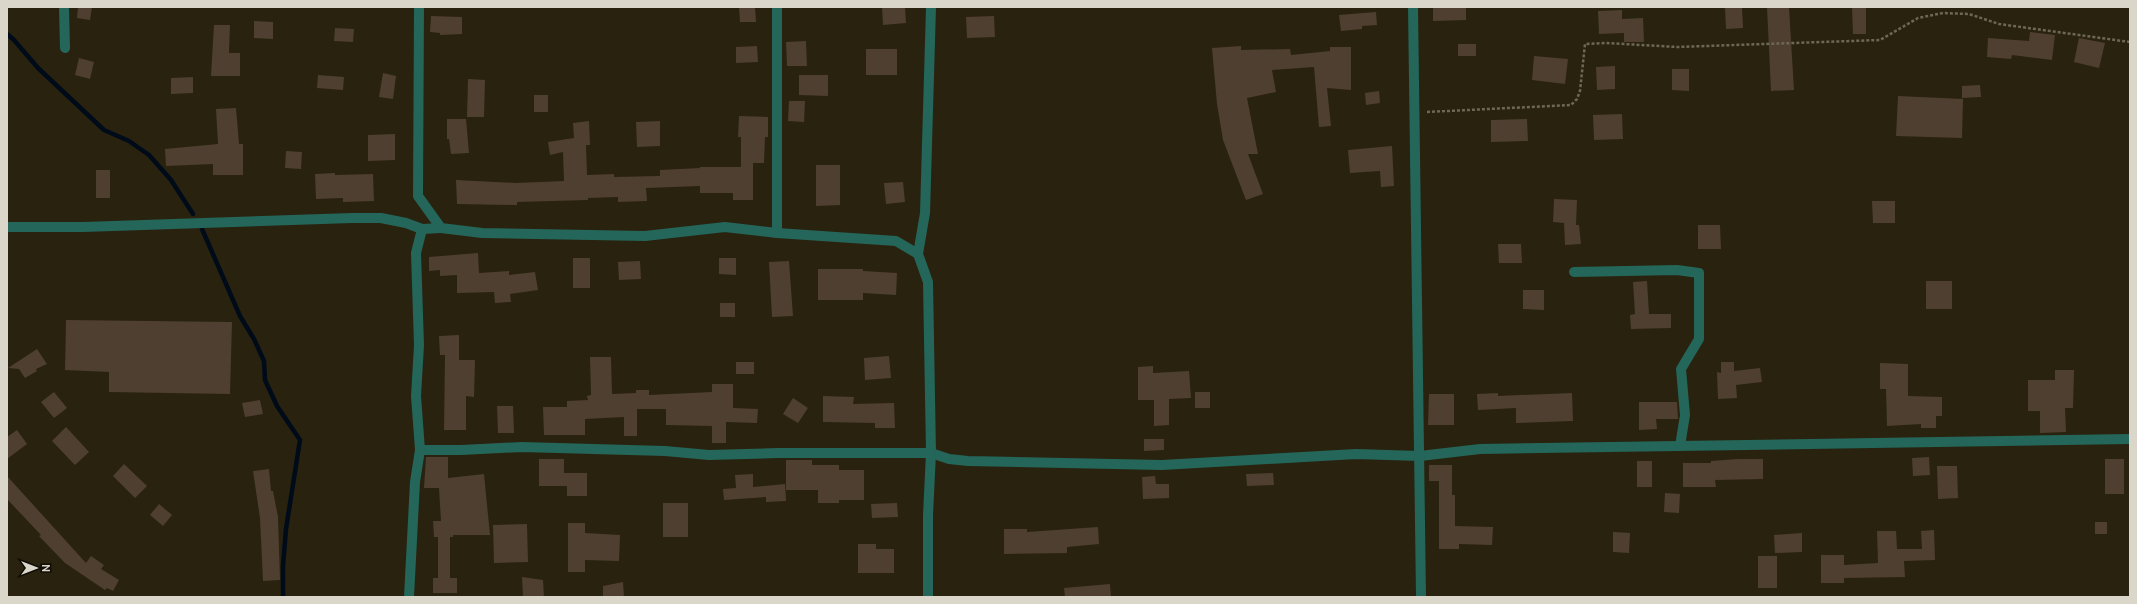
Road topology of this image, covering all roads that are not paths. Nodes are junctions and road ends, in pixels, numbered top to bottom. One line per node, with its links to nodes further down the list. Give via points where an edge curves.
1 (64, 7): 6 (street)
2 (418, 7): 8 (street, via 418,196)
3 (777, 7): 10 (street)
4 (931, 7): 11 (street, via 926,213)
5 (1413, 7): 17 (street)
6 (65, 48)
7 (7, 227): 9 (street, via 97,227 249,220 381,218)
8 (441, 228): 9 (street); 10 (street, via 482,233 645,236 724,227)
9 (422, 229): 15 (street, via 416,253 419,345 416,396)
10 (777, 233): 11 (street, via 896,241)
11 (918, 254): 16 (street, via 928,282)
12 (1574, 272): 14 (street, via 1677,270 1699,273 1699,339 1681,369 1685,415)
13 (2130, 439): 14 (street)
14 (1680, 446): 17 (street, via 1480,449)
15 (420, 450): 16 (street, via 522,446 709,455 778,452); 18 (street, via 415,482)
16 (931, 453): 17 (street, via 949,459 968,461 1162,465 1356,454); 19 (street)
17 (1420, 456): 20 (street)
18 (409, 597)
19 (928, 597)
20 (1421, 597)

